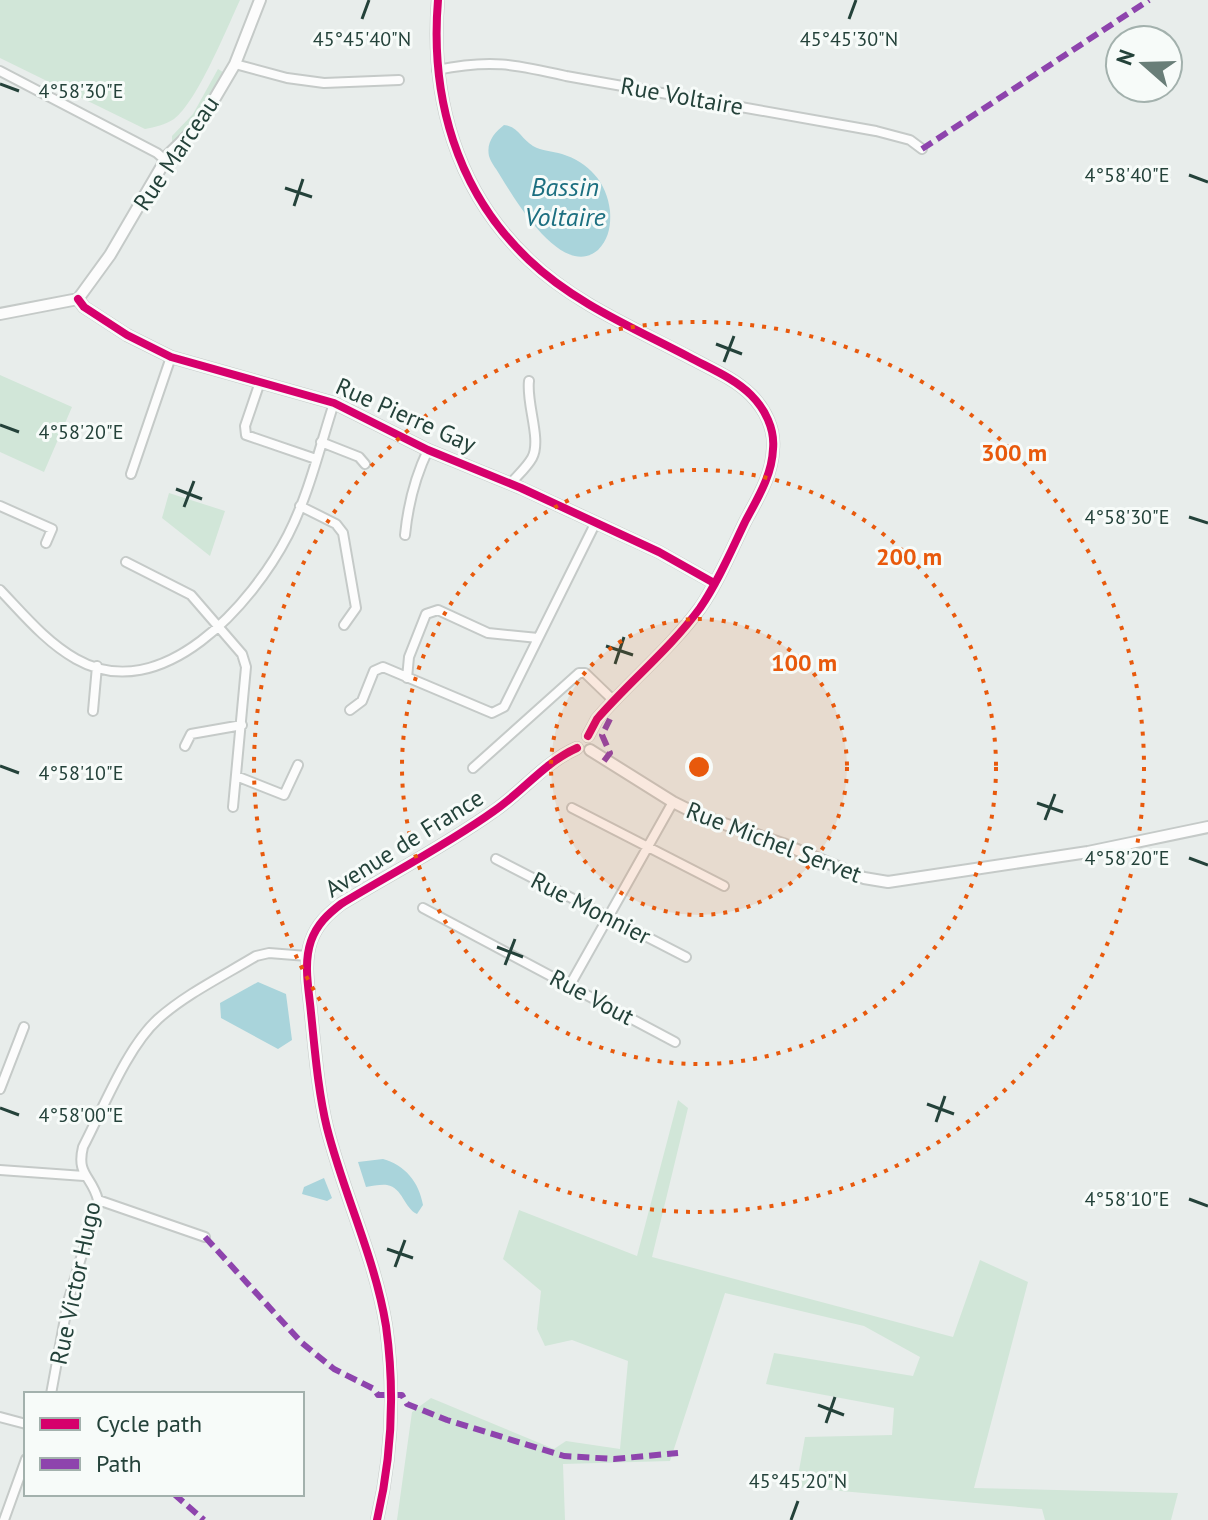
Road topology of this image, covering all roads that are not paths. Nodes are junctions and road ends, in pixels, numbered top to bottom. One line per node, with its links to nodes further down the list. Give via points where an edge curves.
1 (260, 0): 3 (street, Rue Marceau)
2 (438, 0): 4 (street)
3 (235, 64): 6 (street, via 324,83); 8 (street, Rue Marceau, via 199,125)
4 (437, 70): 7 (street, Rue Voltaire, via 490,62 517,65 876,131 910,140); 27 (street, via 457,153 487,211 510,241 580,299 727,377 750,394 768,418 774,448 770,471)
5 (0, 71): 8 (street)
6 (399, 80)
7 (922, 149)
8 (165, 160): 9 (street, Rue Marceau)
9 (78, 299): 10 (street); 11 (street, Rue Pierre Gay, via 127,335)
10 (0, 314)
11 (171, 357): 13 (street, Rue Pierre Gay); 19 (street)
12 (529, 381): 20 (street, via 535,448)
13 (260, 382): 14 (street, Rue Pierre Gay); 17 (street, via 246,435)
14 (334, 403): 15 (street); 16 (street, Rue Pierre Gay)
15 (321, 442): 17 (street); 18 (street)
16 (428, 450): 20 (street, Rue Pierre Gay); 24 (street, via 417,472)
17 (316, 459): 22 (street)
18 (365, 464)
19 (131, 474)
20 (511, 483): 23 (street, Rue Pierre Gay)
21 (0, 506): 25 (street, via 52,529)
22 (300, 506): 29 (street, via 343,533 356,608); 30 (street, via 269,571)
23 (595, 524): 27 (street, Rue Pierre Gay); 31 (street)
24 (405, 535)
25 (46, 543)
26 (126, 562): 30 (street, via 191,595)
27 (714, 583): 34 (street, via 684,628)
28 (0, 590): 32 (street, via 43,636 78,661)
29 (344, 625)
30 (219, 626): 32 (street, via 174,658 143,670 117,672); 37 (street, via 246,667)
31 (538, 638): 33 (street, via 504,707 492,713); 33 (street, via 488,633 438,610 426,614 409,657)
32 (97, 666): 36 (street)
33 (407, 678): 35 (street, via 383,667 374,671 362,701)
34 (613, 700): 38 (street); 43 (street, via 579,673)
35 (350, 710)
36 (93, 711)
37 (242, 725): 39 (street, via 191,734); 44 (street)
38 (588, 736): 40 (street, via 578,738); 41 (street)
39 (185, 746)
40 (577, 748): 41 (street); 54 (street, Avenue de France, via 475,825 333,910 316,929)
41 (590, 750): 45 (street, Rue Michel Servet)
42 (298, 765): 44 (street, via 284,795)
43 (473, 768)
44 (236, 776): 46 (street)
45 (673, 802): 48 (street, Rue Michel Servet, via 864,878 888,882 1088,852); 49 (street)
46 (233, 807)
47 (572, 808): 49 (street)
48 (1208, 827)
49 (648, 847): 51 (street); 53 (street)
50 (496, 859): 53 (street, Rue Monnier)
51 (724, 886)
52 (423, 908): 56 (street, Rue Vout)
53 (609, 916): 55 (street, Rue Monnier); 56 (street)
54 (307, 956): 61 (street, via 256,956 158,1019 133,1051 83,1147); 69 (street, Avenue de France, via 327,1127 374,1275 387,1337 390,1440)
55 (686, 957)
56 (570, 985): 58 (street, Rue Vout)
57 (24, 1027): 59 (street)
58 (675, 1042)
59 (0, 1089)
60 (0, 1170): 61 (street)
61 (84, 1176): 62 (street, Rue Victor Hugo)
62 (98, 1200): 63 (street); 64 (street, Rue Victor Hugo, via 68,1302)
63 (205, 1237)
64 (51, 1392)
65 (0, 1417): 66 (street)
66 (24, 1423)
67 (24, 1465): 68 (street)
68 (4, 1520)
69 (377, 1520)

